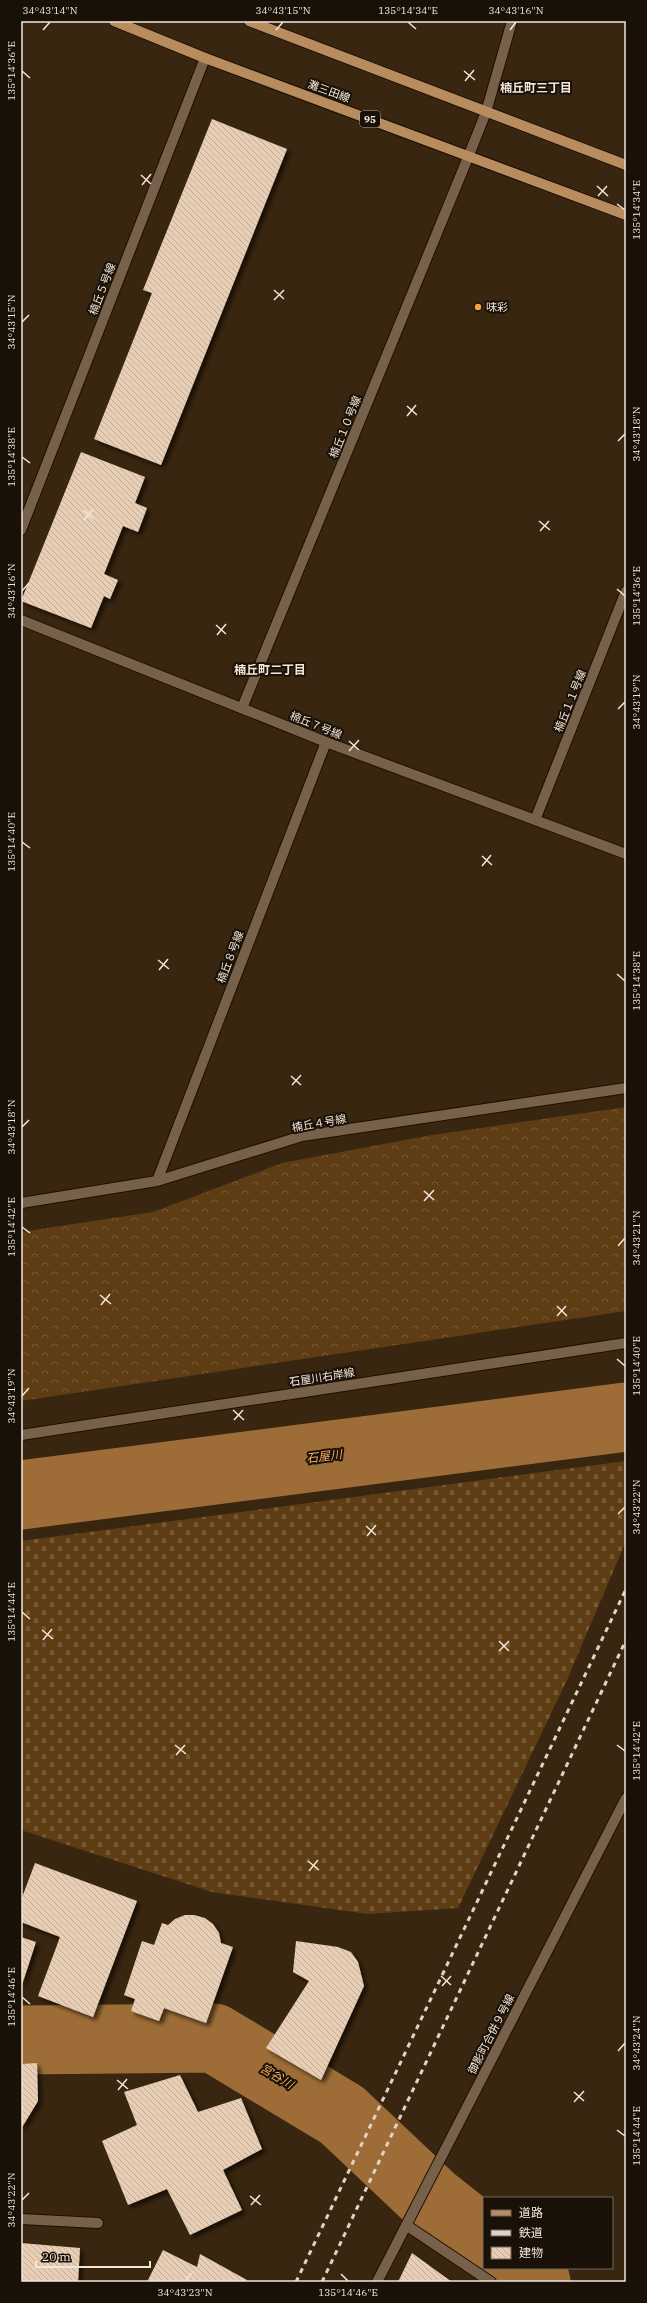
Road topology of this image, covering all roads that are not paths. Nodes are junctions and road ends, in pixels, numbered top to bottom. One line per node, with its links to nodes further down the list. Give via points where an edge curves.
1 (114, 21): 4 (main road, 灘三田線 / 95)
2 (249, 21): 5 (main road)
3 (512, 21): 5 (street, 楠丘１０号線)
4 (205, 58): 6 (main road, 灘三田線 / 95); 9 (street, 楠丘５号線)
5 (486, 112): 6 (street, 楠丘１０号線); 7 (main road)
6 (469, 156): 8 (main road, 灘三田線 / 95); 12 (street, 楠丘１０号線)
7 (626, 165)
8 (626, 215)
9 (21, 530)
10 (626, 591): 14 (street, 楠丘１１号線)
11 (21, 620): 12 (street, 楠丘７号線)
12 (242, 708): 13 (street, 楠丘７号線)
13 (326, 742): 14 (street, 楠丘７号線); 17 (street, 楠丘８号線)
14 (536, 820): 15 (street, 楠丘７号線)
15 (626, 854)
16 (626, 1088): 17 (street, 楠丘４号線, via 302,1136)
17 (157, 1181): 18 (street, 楠丘４号線)
18 (21, 1203)
19 (626, 1343): 20 (street, 石屋川右岸線)
20 (21, 1435)
21 (625, 1802): 24 (street, 御影町合併９号線)
22 (21, 2219): 23 (street)
23 (98, 2223)
24 (406, 2225): 25 (street, 御影町合併９号線); 26 (street)
25 (377, 2282)
26 (491, 2282)

